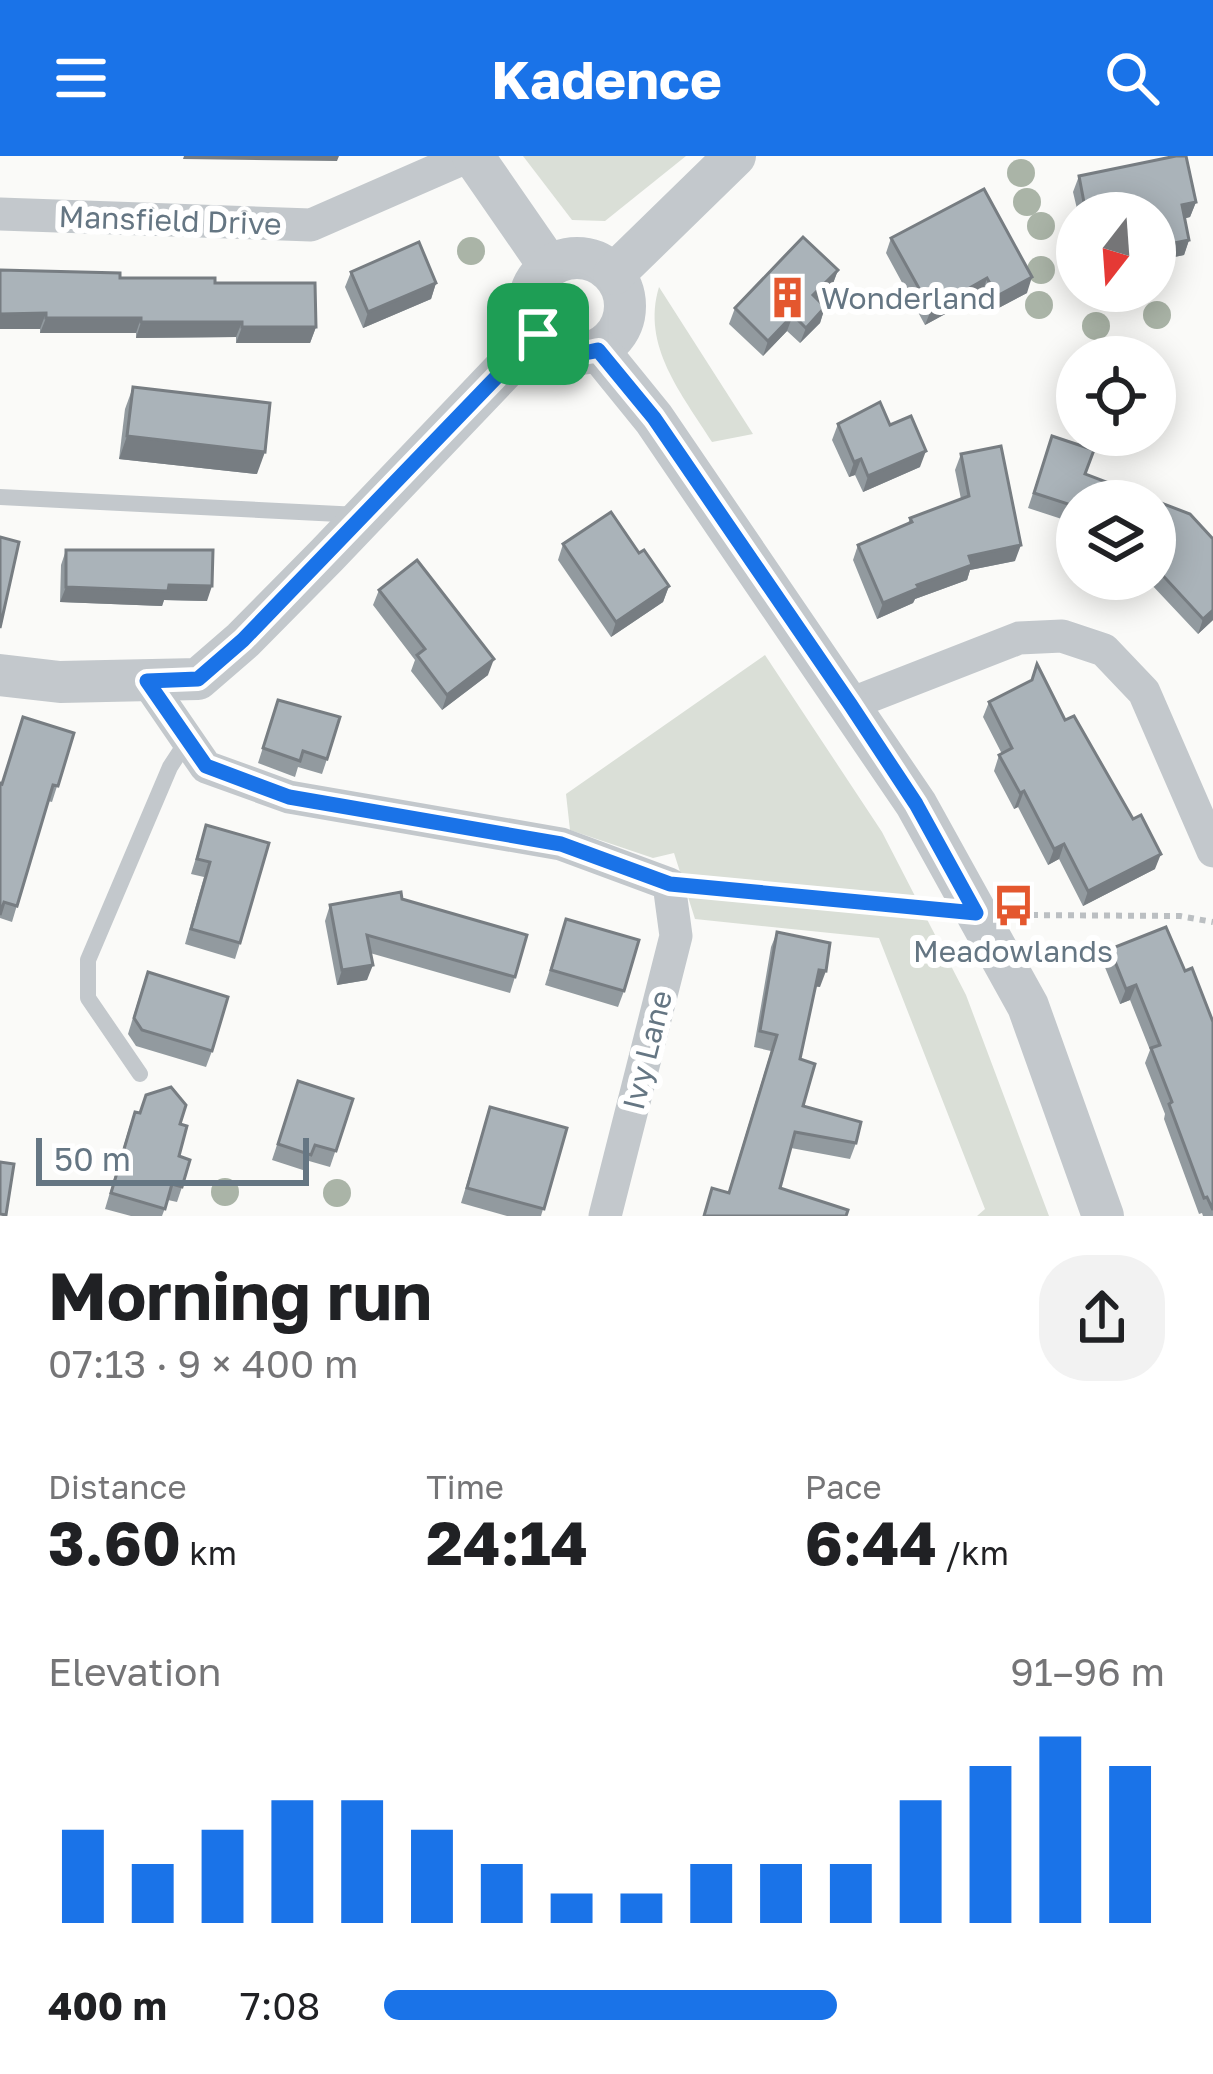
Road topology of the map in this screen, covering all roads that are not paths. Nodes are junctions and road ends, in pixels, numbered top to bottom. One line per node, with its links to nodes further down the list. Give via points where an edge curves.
1 (471, 156): 3 (street, Mansfield Drive, via 311,225); 4 (street)
2 (736, 156): 5 (street)
3 (0, 214)
4 (549, 266): 5 (street, via 590,259); 6 (street, via 528,305)
5 (614, 274): 7 (street, via 625,316)
6 (538, 334): 7 (street, via 565,353); 9 (street)
7 (598, 350): 12 (street, via 654,418)
8 (0, 497): 9 (lane)
9 (366, 515): 11 (street, via 198,679)
10 (0, 675): 11 (street)
11 (147, 681): 13 (street)
12 (850, 704): 14 (street, via 1019,638 1062,636 1104,650 1144,692); 17 (street, via 916,804 1028,1006)
13 (187, 741): 15 (lane, via 88,960 88,998); 16 (street, Ivy Lane, via 206,766 289,797 561,844 670,884 676,936)
14 (1213, 851)
15 (140, 1074)
16 (605, 1216)
17 (1103, 1216)

